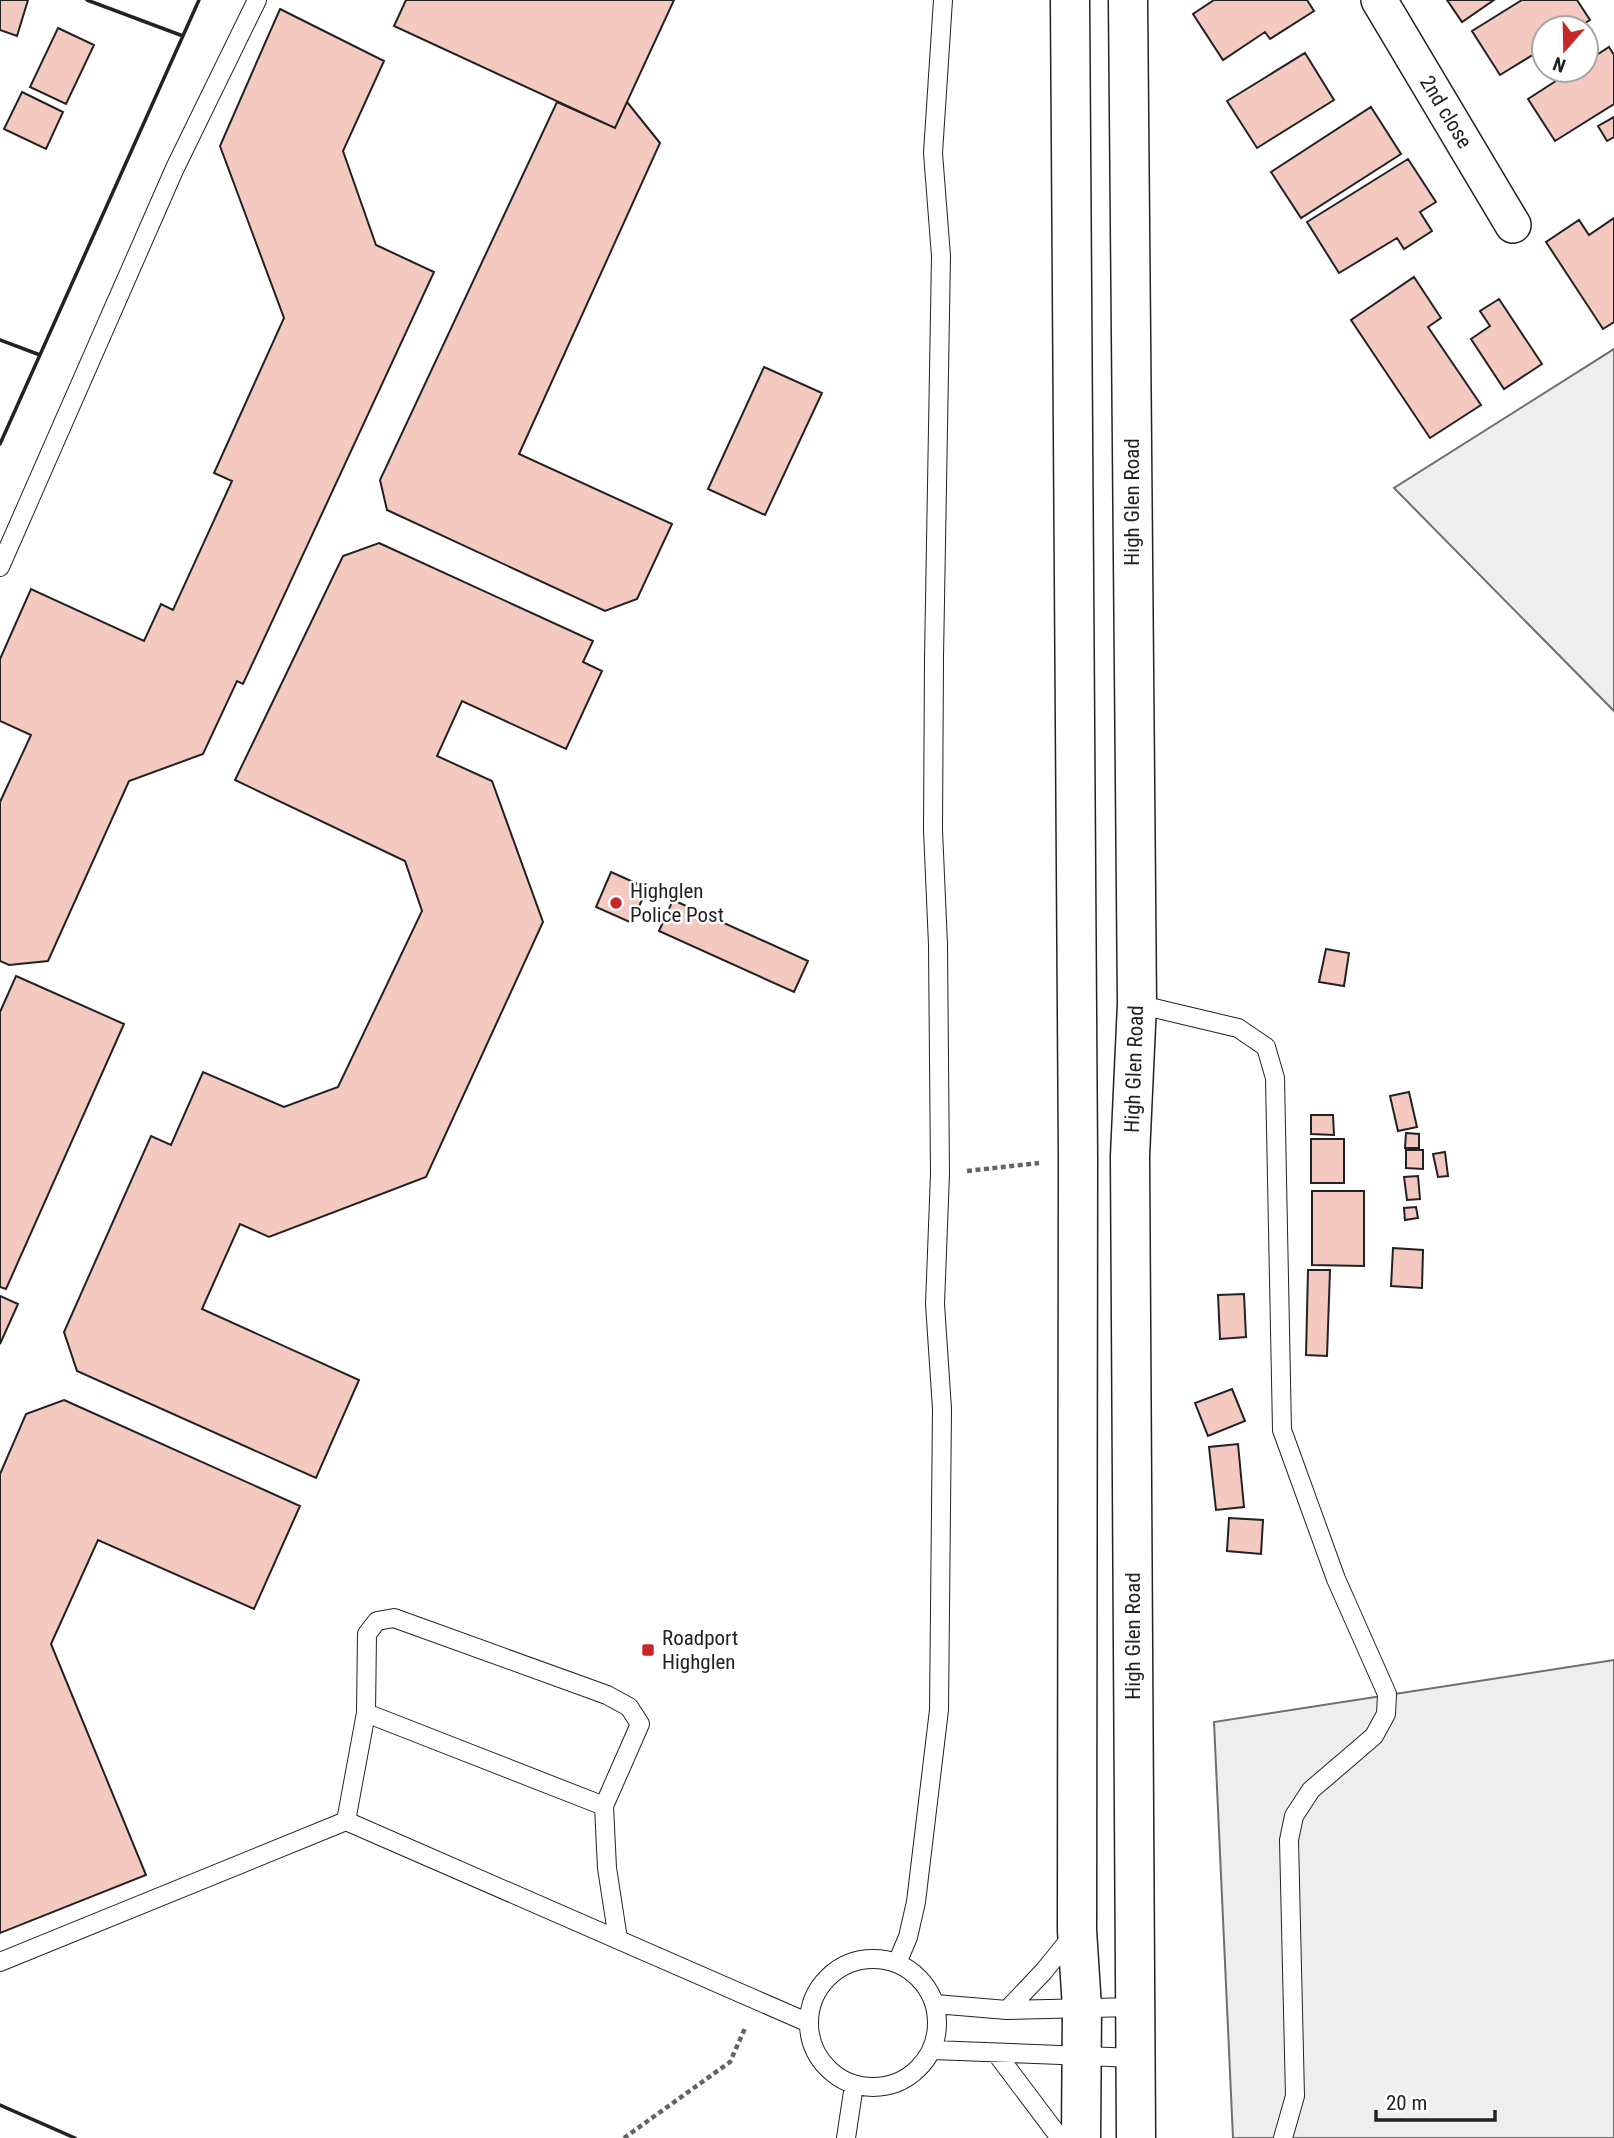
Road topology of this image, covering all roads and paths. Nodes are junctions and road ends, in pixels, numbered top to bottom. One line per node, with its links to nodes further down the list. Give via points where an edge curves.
1 (257, 0): 7 (lane, via 176,168)
2 (943, 0): 10 (lane, via 933,153 941,256 933,777)
3 (1070, 0): 9 (main road)
4 (1128, 0): 8 (main road, High Glen Road)
5 (1379, 0): 6 (street, 2nd close)
6 (1513, 225)
7 (0, 567)
8 (1137, 1004): 20 (main road, High Glen Road, via 1130,1156); 34 (lane, via 1238,1028 1266,1047 1275,1078 1282,1430 1336,1579 1387,1694 1387,1714 1374,1736 1311,1790 1294,1816 1289,1840 1295,2096)
9 (1078, 1158): 10 (path); 14 (main road)
10 (940, 1174): 17 (lane, via 935,1304 942,1409 939,1710 916,1902)
11 (366, 1713): 12 (lane); 12 (lane, via 368,1634 377,1621 394,1618 607,1695 629,1707 640,1724); 13 (lane)
12 (604, 1806): 15 (lane, via 607,1868)
13 (346, 1822): 15 (lane); 16 (lane)
14 (1077, 1930): 21 (main road); 22 (lane)
15 (618, 1939): 18 (lane)
16 (0, 1962)
17 (897, 1963): 19 (lane, via 926,1987); 23 (lane, via 866,1960 837,1970 812,2002)
18 (756, 2002): 23 (lane); 29 (path, via 730,2062)
19 (935, 2004): 22 (lane); 24 (lane, via 938,2027)
20 (1134, 2007): 21 (lane); 27 (main road, High Glen Road)
21 (1082, 2008): 22 (lane); 26 (main road)
22 (1007, 2010)
23 (808, 2023): 28 (lane, via 821,2061)
24 (933, 2050): 25 (lane); 28 (lane, via 922,2066 891,2086)
25 (996, 2053): 26 (lane); 31 (lane)
26 (1081, 2055): 27 (lane); 32 (main road)
27 (1135, 2058): 33 (main road, High Glen Road)
28 (854, 2085): 30 (lane)
29 (624, 2138)
30 (846, 2138)
31 (1060, 2138)
32 (1081, 2138)
33 (1136, 2138)
34 (1283, 2138)

